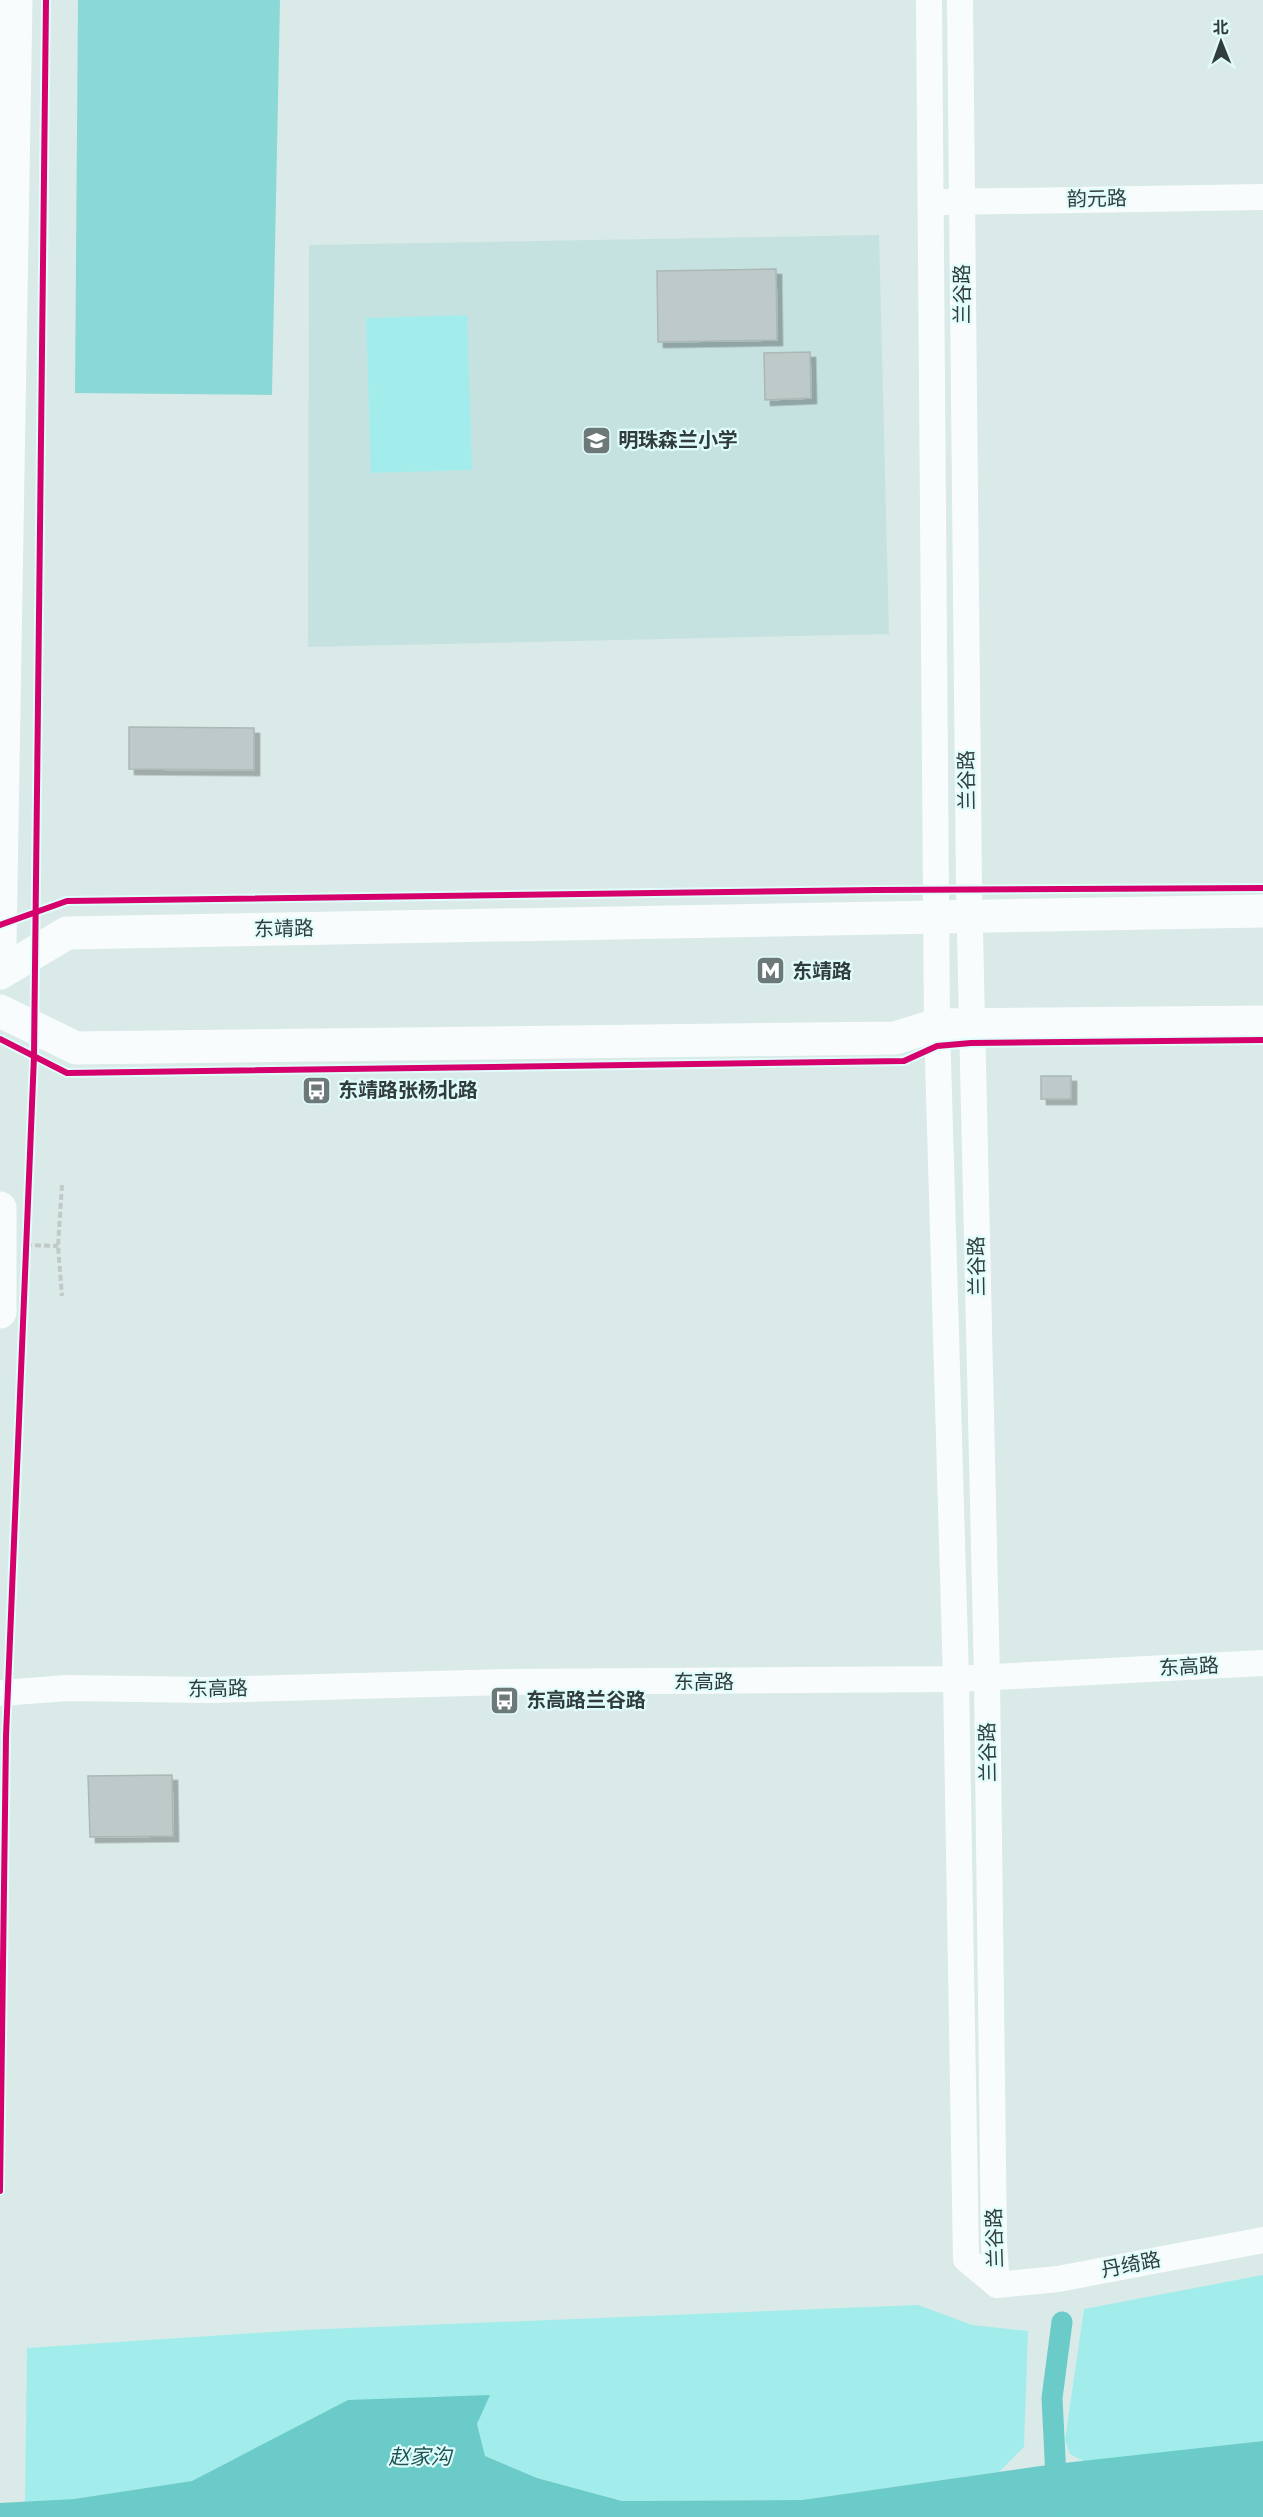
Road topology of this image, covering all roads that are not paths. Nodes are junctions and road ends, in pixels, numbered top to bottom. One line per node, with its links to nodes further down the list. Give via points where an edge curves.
1 (16, 0): 10 (main road)
2 (929, 0): 6 (street, 兰谷路)
3 (960, 0): 5 (street, 兰谷路)
4 (1263, 196): 5 (street, 韵元路)
5 (962, 201): 6 (street, 韵元路); 9 (street, 兰谷路)
6 (930, 202): 8 (street, 兰谷路)
7 (1263, 911): 9 (main road, 东靖路)
8 (937, 916): 9 (main road, 东靖路); 11 (main road, 东靖路, via 67,933); 14 (street, 兰谷路)
9 (969, 916): 15 (street, 兰谷路)
10 (0, 944)
11 (0, 973)
12 (0, 1011): 14 (main road, via 76,1048 895,1038)
13 (1263, 1022): 15 (main road)
14 (937, 1025): 15 (main road); 20 (street, 兰谷路)
15 (971, 1025): 19 (street, 兰谷路)
16 (0, 1208): 17 (main road)
17 (0, 1312)
18 (1263, 1663): 19 (street, 东高路)
19 (987, 1678): 20 (street, 东高路); 23 (street, 兰谷路)
20 (956, 1679): 21 (street, 东高路, via 507,1682 208,1690 68,1688); 23 (street, 兰谷路, via 966,2259)
21 (0, 1694)
22 (1263, 2240): 23 (street, 丹绮路, via 1058,2279)
23 (997, 2284)

